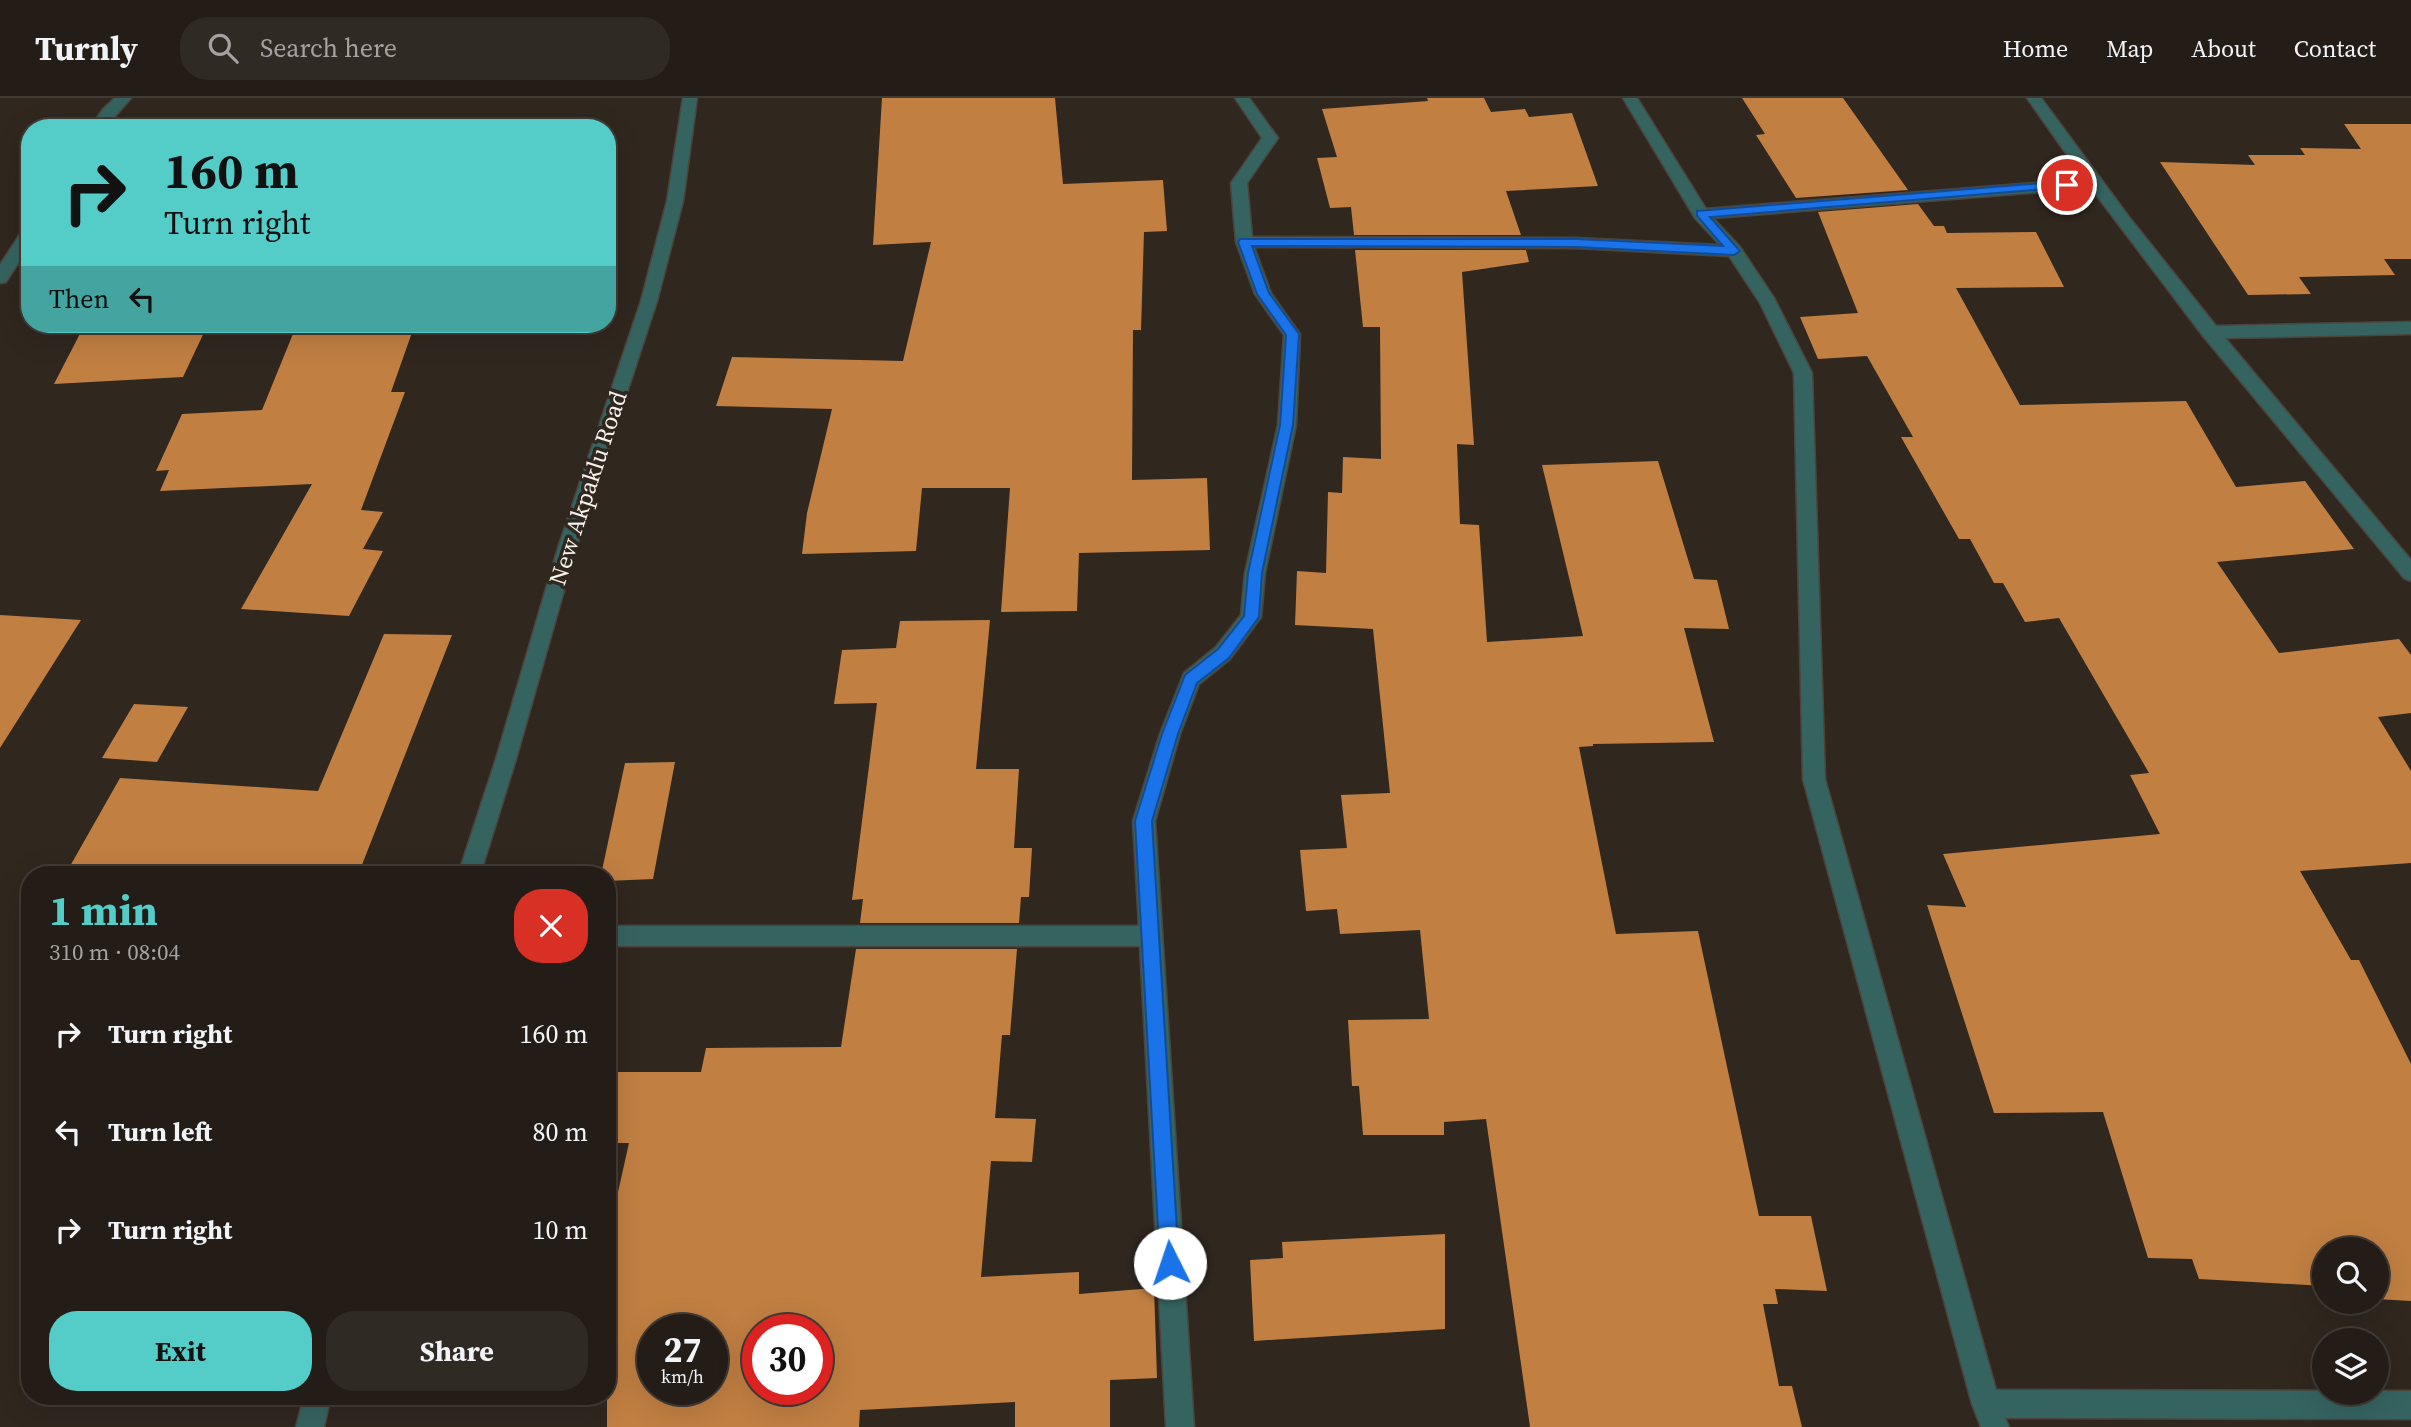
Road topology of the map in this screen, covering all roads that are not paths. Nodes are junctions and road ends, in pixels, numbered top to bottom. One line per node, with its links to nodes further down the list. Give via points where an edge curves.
1 (124, 98): 6 (street)
2 (690, 98): 16 (street, New Akpaklu Road, via 676,201 649,302 567,548)
3 (1242, 98): 9 (street, via 1270,138 1239,183)
4 (1630, 98): 8 (street)
5 (2034, 98): 7 (street)
6 (103, 119)
7 (2093, 183): 8 (street); 14 (street)
8 (1701, 214): 11 (street)
9 (1244, 242): 11 (street, via 1576,243); 18 (street, via 1263,294 1292,334 1287,425 1255,573 1251,617 1223,653 1191,680 1144,821)
10 (21, 246): 12 (street)
11 (1734, 251): 21 (street, via 1768,302 1803,373 1814,779)
12 (0, 278)
13 (2411, 328): 14 (street)
14 (2209, 332): 15 (street)
15 (2411, 573)
16 (473, 866)
17 (616, 936): 18 (street)
18 (1149, 936): 23 (street)
19 (316, 1405): 22 (street)
20 (2411, 1405): 21 (street)
21 (1990, 1416)
22 (310, 1427)
23 (1180, 1427)

